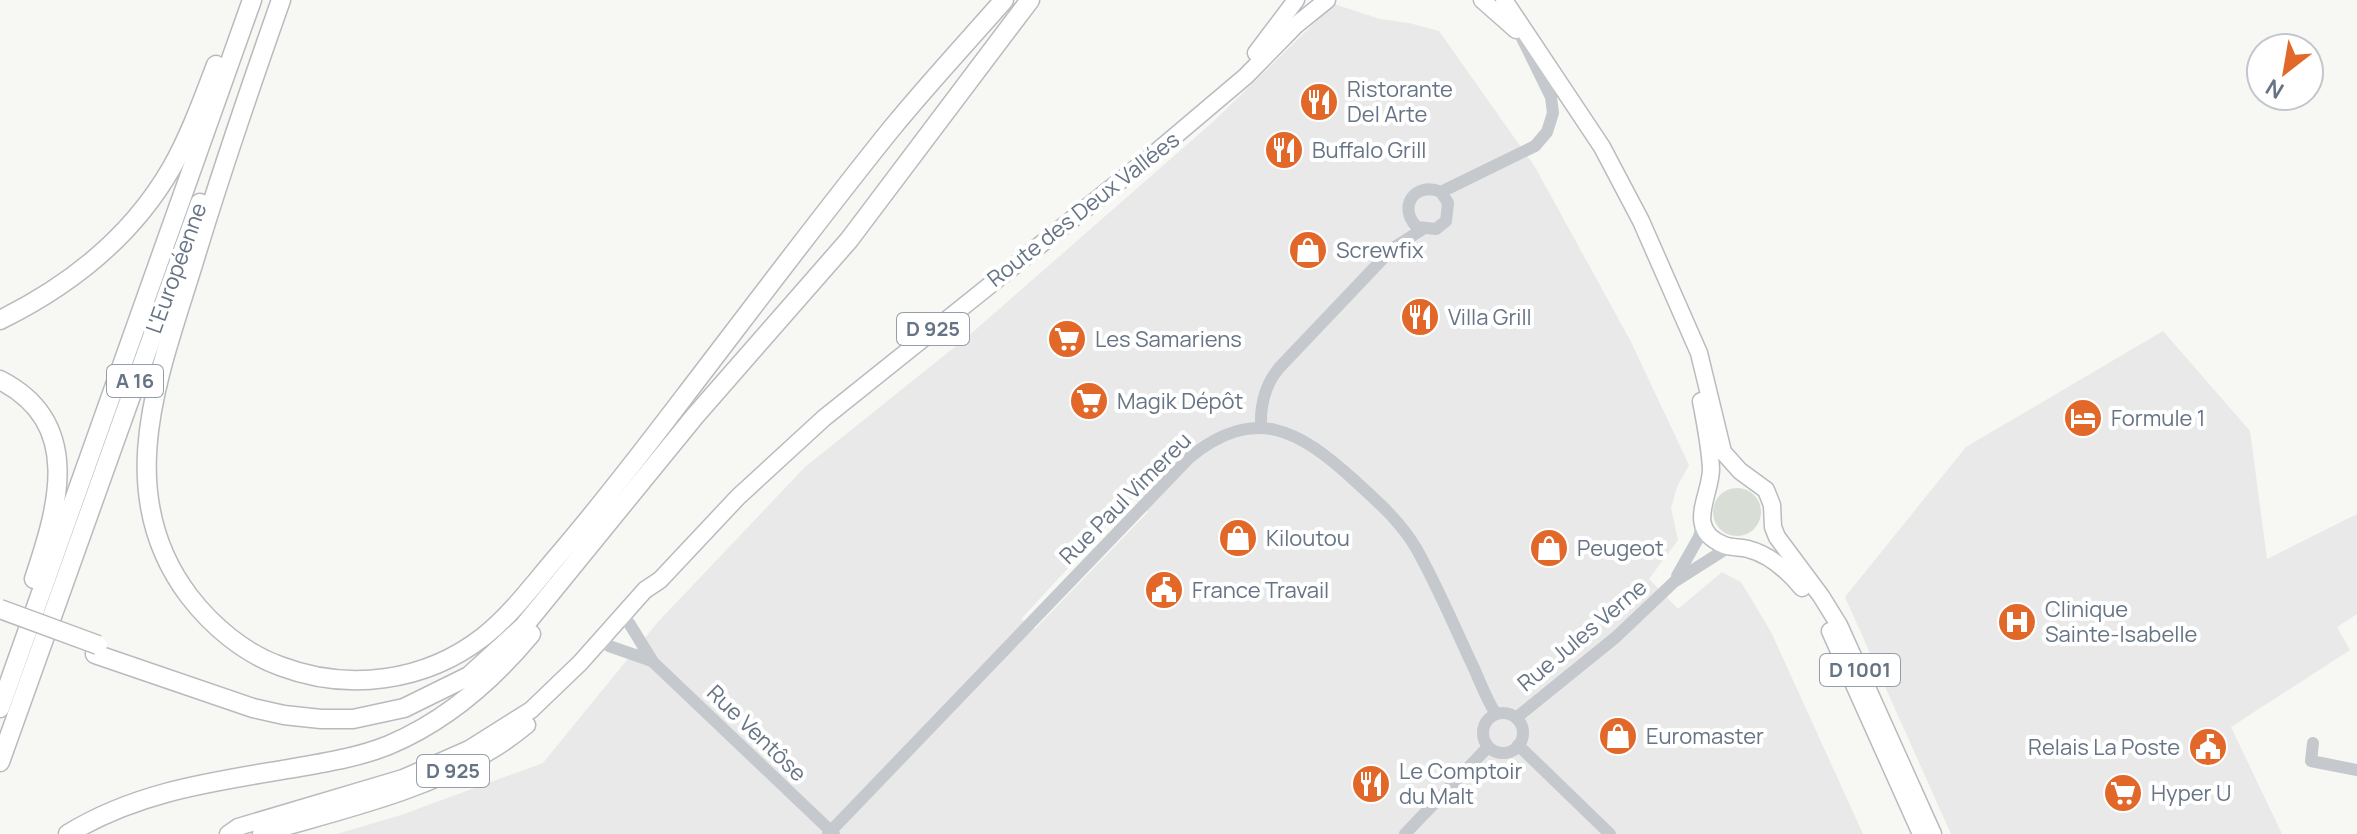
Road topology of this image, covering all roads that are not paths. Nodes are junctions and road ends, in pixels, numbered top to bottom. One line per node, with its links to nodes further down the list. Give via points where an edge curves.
1 (242, 0): 19 (highway, via 190,130 137,218 66,282)
2 (252, 0): 38 (highway, L'Européenne / A 16)
3 (273, 0): 44 (highway, L'Européenne / A 16)
4 (281, 0): 25 (highway, via 219,177 151,407 145,471 148,505 171,569 203,615 273,664 329,679 383,679 435,664 486,635)
5 (1004, 0): 25 (highway, via 829,207)
6 (1030, 0): 27 (highway, via 875,208 695,416)
7 (1296, 0): 13 (main road, Route des Deux Vallées / D 925)
8 (1327, 0): 13 (main road, Route des Deux Vallées / D 925)
9 (1482, 0): 11 (main road)
10 (1504, 0): 12 (main road)
11 (1518, 32): 12 (main road); 14 (street, via 1551,97 1547,132 1535,146)
12 (1537, 50): 18 (main road, via 1602,147)
13 (1221, 95): 29 (main road, Route des Deux Vallées / D 925, via 824,418 738,497)
14 (1441, 192): 15 (street, via 1428,188 1416,193 1409,203); 16 (street, via 1450,209 1446,221 1436,229)
15 (1410, 217): 16 (street); 17 (street)
16 (1423, 229): 17 (street)
17 (1393, 248): 21 (street, via 1272,376)
18 (1684, 319): 22 (main road, via 1699,353 1723,452); 23 (main road, via 1711,466)
19 (0, 320)
20 (0, 380): 37 (highway, via 40,413 57,455 59,479 37,568)
21 (1261, 428): 39 (street, Rue Paul Vimereu, via 1310,442 1401,526); 46 (street, Rue Paul Vimereu, via 1214,440 1189,458)
22 (1748, 478): 23 (main road, via 1721,480); 24 (main road, via 1766,490)
23 (1706, 495): 26 (main road)
24 (1773, 516): 28 (main road, via 1764,536); 53 (main road, D 1001, via 1777,537 1839,625)
25 (590, 518): 35 (highway, via 549,579 492,642 440,683 381,703 337,709 296,706)
26 (1703, 521): 28 (main road, via 1711,536); 30 (street, Rue Jules Verne)
27 (592, 546): 35 (highway, via 524,626 469,676 381,714 337,719 284,715 212,696); 47 (highway, via 516,652 471,695 427,726 354,756 153,795)
28 (1736, 547): 30 (street, Rue Jules Verne); 52 (main road, D 1001, via 1766,555 1821,613)
29 (660, 580): 33 (main road, Route des Deux Vallées / D 925); 48 (main road, Route des Deux Vallées / D 925, via 531,710 469,749 403,778)
30 (1674, 582): 40 (street, Rue Jules Verne, via 1612,641)
31 (0, 609): 35 (highway, bridge)
32 (0, 621): 35 (highway)
33 (629, 623): 34 (main road, Route des Deux Vallées / D 925); 36 (street, Rue Ventôse)
34 (609, 646): 36 (street, Rue Ventôse); 49 (main road, Route des Deux Vallées / D 925, via 544,714 492,751 395,793)
35 (97, 649)
36 (653, 662): 46 (street, Rue Ventôse)
37 (0, 678)
38 (0, 708)
39 (1496, 714): 40 (street); 43 (street, via 1484,725)
40 (1516, 718): 42 (street, via 1522,731)
41 (2313, 743): 45 (street, via 2311,761)
42 (1518, 745): 43 (street, via 1507,752); 51 (street)
43 (1488, 747): 50 (street)
44 (0, 762)
45 (2357, 770)
46 (831, 833)
47 (68, 834)
48 (228, 834)
49 (261, 834)
50 (1405, 834)
51 (1610, 834)
52 (1921, 834)
53 (1933, 834)

